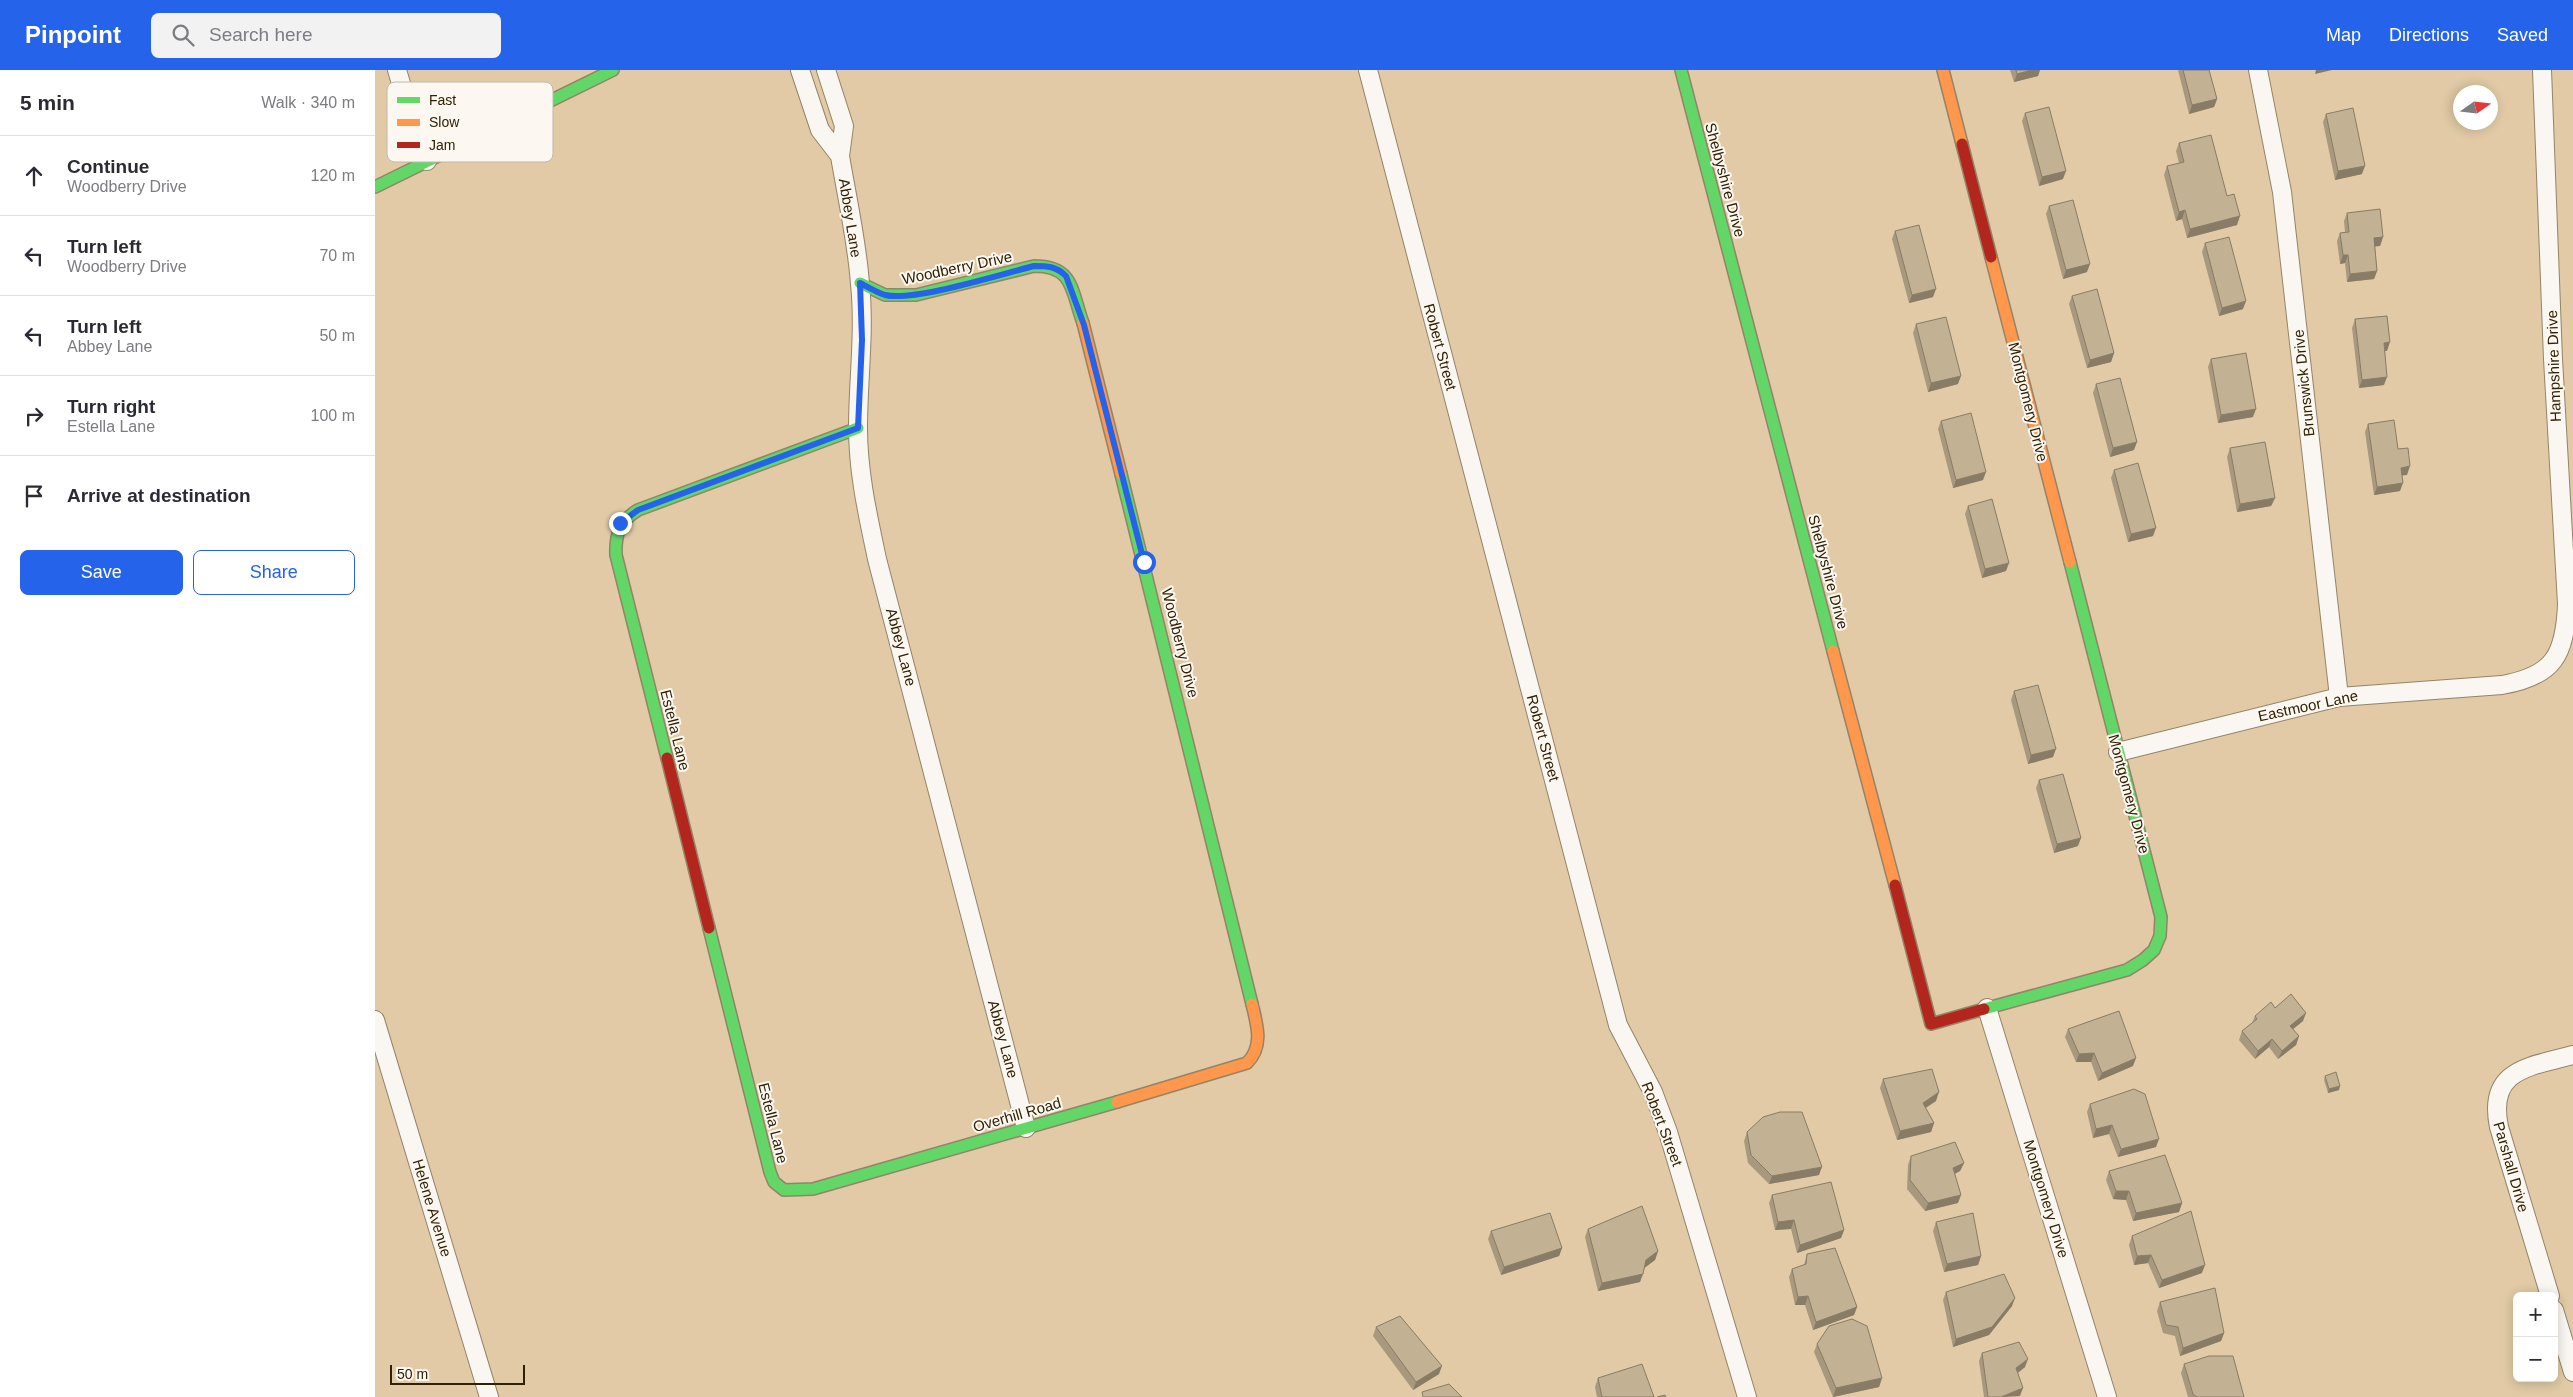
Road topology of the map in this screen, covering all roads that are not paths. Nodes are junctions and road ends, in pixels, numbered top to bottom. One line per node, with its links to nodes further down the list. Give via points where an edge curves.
1 (397, 70): 10 (street)
2 (613, 70): 11 (street)
3 (800, 70): 12 (street, Abbey Lane, via 820,130)
4 (825, 70): 12 (street, Abbey Lane, via 844,126)
5 (1368, 70): 30 (street, Robert Street, via 1618,1025 1653,1092 1668,1132)
6 (1681, 70): 20 (street, Shelbyshire Drive, via 1931,1024)
7 (1943, 70): 19 (street, Montgomery Drive)
8 (2258, 70): 18 (street, Brunswick Drive, via 2282,192)
9 (2542, 70): 17 (street, Hampshire Drive, via 2567,604 2566,630)
10 (401, 82)
11 (553, 99)
12 (840, 156): 15 (street, Abbey Lane)
13 (425, 162): 14 (street)
14 (375, 186)
15 (860, 283): 16 (street, Abbey Lane, via 862,340); 22 (street, Woodberry Drive, via 896,296 924,293 1034,266 1051,266 1060,270 1070,283 1084,325 1239,943 1258,1030)
16 (858, 428): 24 (street, Abbey Lane, via 861,474 877,559); 25 (street, Estella Lane, via 638,510 620,523 615,541 618,564 770,1172 774,1182)
17 (2554, 660): 18 (street, Eastmoor Lane, via 2525,681 2502,685)
18 (2339, 696): 19 (street, Eastmoor Lane)
19 (2117, 752): 20 (street, Montgomery Drive, via 2161,917 2161,934 2156,947 2145,959 2127,970)
20 (1987, 1008): 31 (street, Montgomery Drive)
21 (375, 1020): 29 (street, Helene Avenue)
22 (1255, 1055): 24 (street, Overhill Road, via 1247,1063 1229,1070)
23 (2573, 1055): 26 (street, Parshall Drive, via 2513,1073 2501,1086 2496,1099 2499,1127)
24 (1026, 1128): 25 (street, Overhill Road, via 813,1189)
25 (784, 1190)
26 (2549, 1292)
27 (2558, 1323): 28 (street)
28 (2573, 1372)
29 (489, 1397)
30 (1747, 1397)
31 (2107, 1397)

